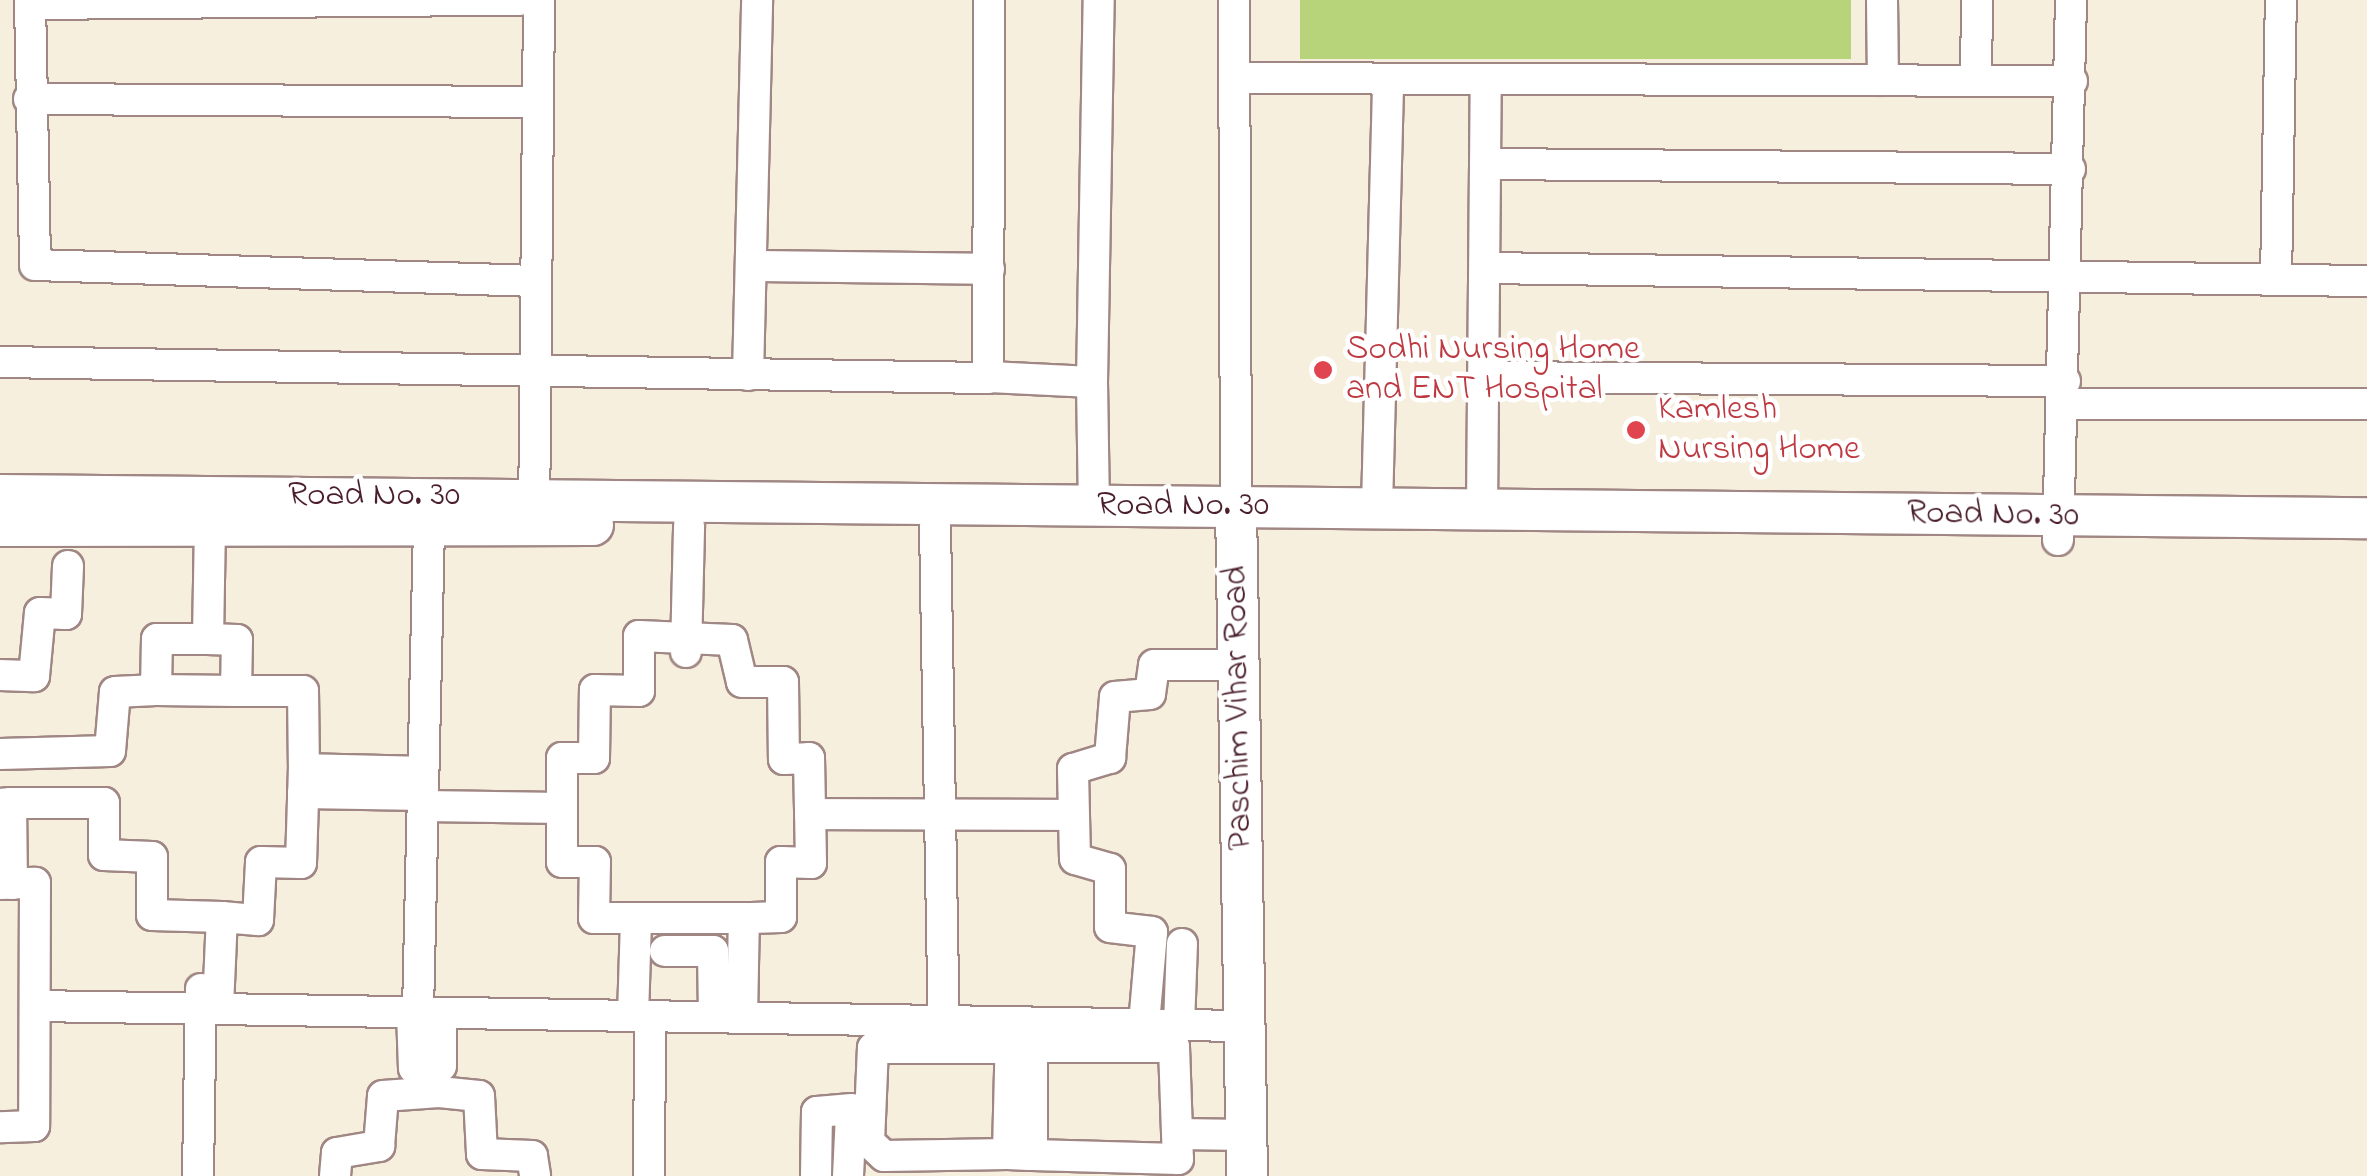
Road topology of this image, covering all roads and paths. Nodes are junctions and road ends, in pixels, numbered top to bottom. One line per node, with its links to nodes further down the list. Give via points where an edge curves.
1 (520, 0): 11 (street)
2 (539, 0): 19 (street)
3 (757, 0): 22 (street)
4 (989, 0): 24 (street)
5 (1099, 0): 34 (street)
6 (1234, 0): 12 (street, Paschim Vihar Road)
7 (1882, 0): 15 (street)
8 (1977, 0): 16 (street)
9 (2071, 0): 17 (street)
10 (2281, 0): 26 (street)
11 (30, 2): 18 (street)
12 (1234, 78): 13 (street); 43 (street, Paschim Vihar Road)
13 (1388, 79): 14 (street); 39 (street)
14 (1486, 79): 15 (street); 20 (street)
15 (1883, 80): 16 (street)
16 (1976, 81): 17 (street)
17 (2072, 81): 21 (street)
18 (29, 99): 19 (street); 27 (street, via 28,248 52,272)
19 (538, 102): 27 (street)
20 (1486, 164): 21 (street); 23 (street)
21 (2070, 169): 25 (street)
22 (752, 266): 24 (street); 31 (street)
23 (1486, 268): 25 (street); 33 (street)
24 (989, 269): 32 (street)
25 (2069, 274): 26 (street); 35 (street)
26 (2276, 279): 28 (street)
27 (536, 281): 30 (street)
28 (2367, 281)
29 (0, 362): 30 (street)
30 (533, 367): 31 (street); 41 (street)
31 (748, 374): 32 (street)
32 (990, 377): 34 (street)
33 (1484, 377): 35 (street); 40 (street)
34 (1092, 382): 38 (street)
35 (2064, 393): 36 (street); 49 (street)
36 (2367, 404)
37 (0, 495): 42 (street, Road No. 30)
38 (1094, 505): 41 (street, Road No. 30); 43 (street, Road No. 30)
39 (1377, 508): 40 (street, Road No. 30); 43 (street, Road No. 30)
40 (1482, 509): 49 (street, Road No. 30)
41 (533, 511): 42 (street, Road No. 30); 45 (street, Road No. 30); 48 (street, Road No. 30)
42 (197, 516): 47 (street, Road No. 30); 48 (street, Road No. 30); 53 (street)
43 (1236, 518): 46 (street, Road No. 30); 49 (street, Road No. 30); 56 (street, Paschim Vihar Road)
44 (2367, 518): 50 (street, Road No. 30)
45 (690, 525): 46 (street, Road No. 30); 54 (street)
46 (935, 525): 66 (street)
47 (0, 526)
48 (429, 526): 62 (street)
49 (2058, 528): 50 (street, Road No. 30)
50 (2297, 530): 51 (street, Road No. 30)
51 (2367, 544)
52 (68, 566): 57 (street, via 66,614 40,613 34,676)
53 (208, 639): 58 (street, via 157,639); 59 (street, via 237,640)
54 (677, 649): 55 (street); 64 (street, via 640,636 639,691 595,690 594,758 562,758); 65 (street, via 732,640 742,682 783,682 784,759 808,758)
55 (724, 656)
56 (1238, 665): 67 (street, via 1154,665 1150,694 1115,697 1112,755 1075,766); 83 (street, Paschim Vihar Road)
57 (0, 675)
58 (156, 690): 59 (street); 60 (street, via 114,692 110,751)
59 (236, 690): 61 (street, via 303,691)
60 (0, 754)
61 (303, 780): 62 (street); 69 (street, via 301,863 261,862 258,920)
62 (423, 791): 64 (street); 76 (street)
63 (6, 803): 68 (street); 69 (street, via 104,804 104,855 152,856 152,915)
64 (562, 808): 70 (street, via 562,862 595,862 594,918)
65 (810, 814): 66 (street); 71 (street, via 811,863 781,862 781,918)
66 (940, 814): 67 (street); 80 (street)
67 (1073, 815): 81 (street, via 1077,862 1110,870 1110,927 1152,932)
68 (6, 884): 74 (street, via 35,884)
69 (213, 917): 75 (street)
70 (636, 918): 71 (street); 77 (street)
71 (744, 918): 78 (street)
72 (1182, 944): 82 (street)
73 (665, 951): 78 (street, via 713,951)
74 (35, 1006): 75 (street); 87 (street, via 34,1126)
75 (209, 1006): 76 (street); 91 (street)
76 (424, 1013): 77 (street); 85 (street, via 414,1068)
77 (642, 1016): 78 (street); 94 (street)
78 (728, 1018): 79 (street)
79 (856, 1020): 80 (street); 86 (street)
80 (944, 1021): 84 (street)
81 (1144, 1024): 82 (street); 84 (street)
82 (1178, 1025): 83 (street)
83 (1246, 1026): 88 (street, Paschim Vihar Road)
84 (1021, 1040): 89 (street); 89 (street, via 873,1048 868,1142 884,1156); 90 (street, via 1174,1047)
85 (428, 1084): 92 (street, via 383,1096 379,1146 337,1153); 93 (street, via 479,1096 482,1154 532,1156)
86 (852, 1109): 95 (street, via 817,1112); 96 (street)
87 (0, 1126)
88 (1246, 1134): 90 (street); 97 (street, Paschim Vihar Road)
89 (1020, 1154): 90 (street)
90 (1178, 1156)
91 (198, 1176)
92 (336, 1176)
93 (534, 1176)
94 (649, 1176)
95 (816, 1176)
96 (848, 1176)
97 (1247, 1176)

